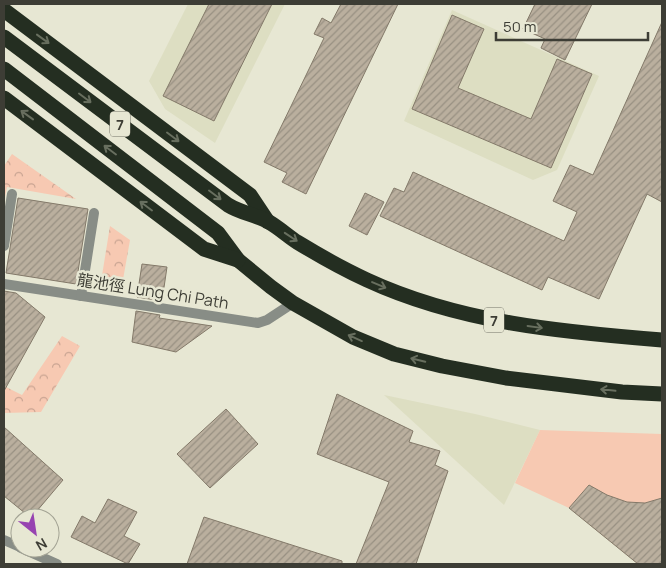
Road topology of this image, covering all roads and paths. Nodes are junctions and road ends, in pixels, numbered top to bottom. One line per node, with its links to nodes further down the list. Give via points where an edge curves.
1 (4, 10): 7 (highway, one-way to 7, via 250,195)
2 (4, 37): 7 (highway, 7, one-way to 7, via 236,210)
3 (4, 69): 9 (highway, 7, one-way to 3, via 218,233)
4 (4, 98): 9 (highway, one-way to 4, via 204,249)
5 (12, 194): 8 (street)
6 (94, 214): 11 (street)
7 (268, 222): 13 (highway, 7, one-way to 13, via 349,271 423,301 512,324)
8 (4, 246)
9 (238, 260): 12 (highway, 7)
10 (4, 284): 11 (street, 龍池徑 Lung Chi Path)
11 (81, 296): 12 (street, 龍池徑 Lung Chi Path, via 258,323)
12 (293, 303): 14 (highway, 7, one-way to 12, via 506,378 411,359 353,337)
13 (662, 340)
14 (662, 394)
15 (44, 558): 16 (street)
16 (57, 564)

